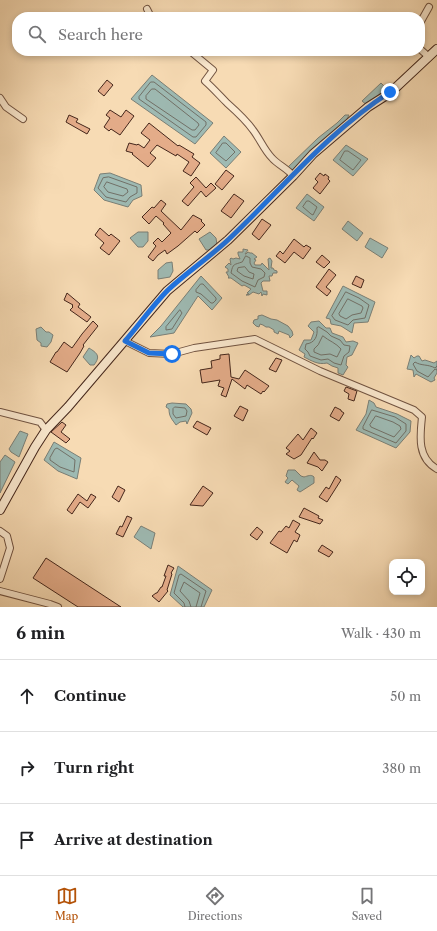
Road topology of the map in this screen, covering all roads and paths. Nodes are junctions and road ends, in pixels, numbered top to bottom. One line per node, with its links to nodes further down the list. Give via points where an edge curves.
1 (429, 7): 4 (street)
2 (147, 9): 3 (street)
3 (148, 12)
4 (425, 14)
5 (437, 49): 8 (main road)
6 (425, 53): 8 (street)
7 (196, 56): 11 (street, via 213,70 205,81 253,129 273,160)
8 (429, 57): 11 (main road, via 313,154)
9 (0, 98): 10 (street, via 6,107)
10 (23, 120)
11 (293, 176): 12 (main road, via 228,240 168,291)
12 (125, 341): 14 (main road); 15 (street, via 149,353 172,354 194,348 255,340 320,371 414,410 422,417 422,452 429,464)
13 (0, 412): 14 (street, via 40,422)
14 (46, 430): 16 (main road)
15 (437, 469)
16 (0, 510)
17 (0, 531): 18 (street, via 7,536 10,548)
18 (0, 579)
19 (0, 591): 20 (street)
20 (58, 607)

